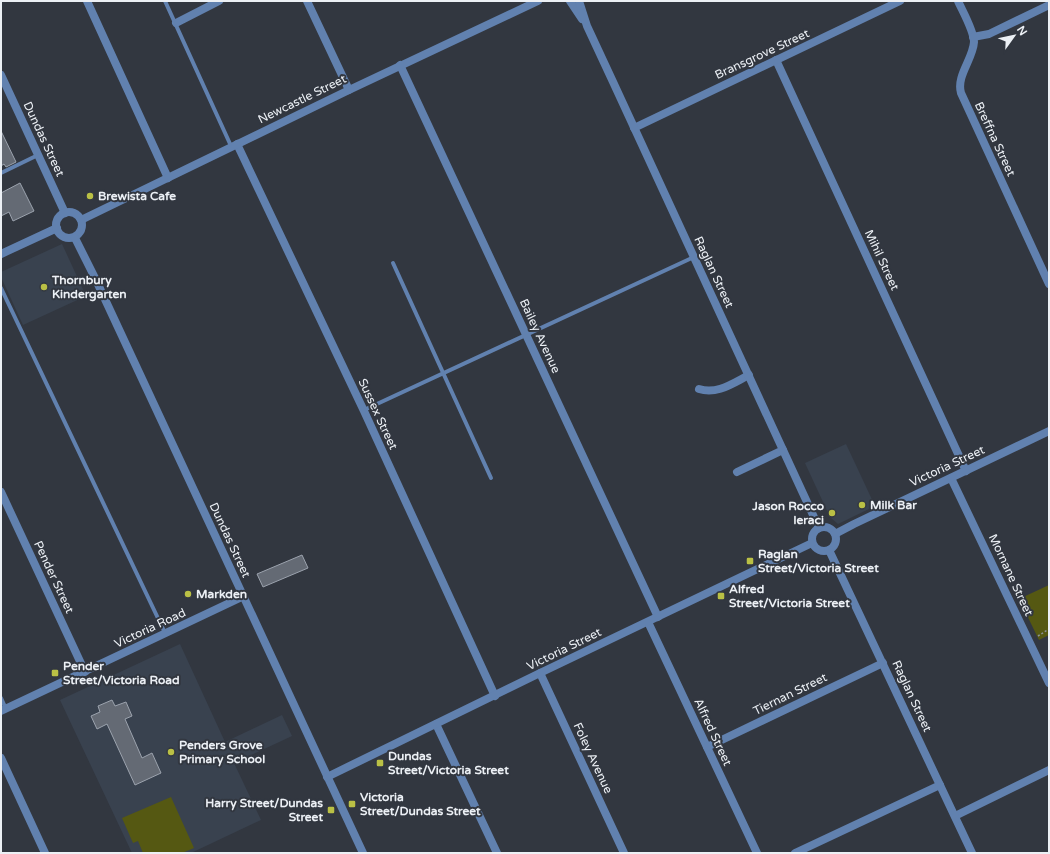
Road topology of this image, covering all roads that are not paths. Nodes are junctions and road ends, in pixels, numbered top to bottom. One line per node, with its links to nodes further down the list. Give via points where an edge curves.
1 (87, 1): 22 (street)
2 (166, 1): 11 (lane)
3 (219, 1): 11 (street)
4 (307, 1): 17 (street)
5 (535, 1): 15 (street, Newcastle Street)
6 (570, 1): 12 (street, Raglan Street)
7 (579, 1): 12 (street, Raglan Street)
8 (900, 1): 14 (street, Bransgrove Street)
9 (958, 1): 13 (street)
10 (1049, 5): 13 (street, via 989,34)
11 (176, 23): 19 (lane)
12 (587, 26): 18 (street, Raglan Street)
13 (973, 37): 30 (street, Breffna Street, via 974,45 960,84 961,93)
14 (776, 60): 18 (street, Bransgrove Street); 39 (street, Mihil Street)
15 (400, 66): 17 (street, Newcastle Street); 32 (street, Bailey Avenue)
16 (1, 75): 20 (street, Dundas Street)
17 (348, 90): 19 (street, Newcastle Street)
18 (634, 128): 28 (street, Raglan Street)
19 (234, 145): 22 (street, Newcastle Street); 36 (street, Sussex Street)
20 (38, 155): 21 (lane); 23 (street, Dundas Street)
21 (1, 173)
22 (168, 178): 24 (street, Newcastle Street)
23 (65, 213): 24 (street, via 76,214); 25 (street, via 59,217)
24 (81, 220): 26 (street, via 82,228)
25 (57, 228): 26 (street, via 63,237); 27 (street)
26 (75, 238): 48 (street, Dundas Street)
27 (1, 254)
28 (694, 257): 32 (lane); 34 (street, Raglan Street)
29 (393, 263): 33 (lane)
30 (1049, 284)
31 (1, 288): 51 (lane)
32 (526, 335): 33 (lane); 49 (street, Bailey Avenue)
33 (444, 373): 36 (lane); 41 (lane)
34 (749, 375): 35 (street, via 715,391); 38 (street, Raglan Street)
35 (699, 389)
36 (364, 411): 56 (street, Sussex Street)
37 (1049, 431): 39 (street, Victoria Street)
38 (783, 450): 40 (street); 44 (street, Raglan Street)
39 (966, 471): 42 (street, Victoria Street)
40 (737, 472)
41 (491, 478)
42 (951, 478): 45 (street, Victoria Street); 55 (street, Mornane Street)
43 (1, 492): 53 (street, Pender Street)
44 (819, 528): 45 (street, via 828,528); 46 (street, via 812,536)
45 (835, 534): 47 (street, via 836,541)
46 (812, 543): 47 (street, via 822,551); 49 (street, Victoria Street)
47 (829, 550): 52 (street, Raglan Street)
48 (244, 596): 51 (street, Victoria Road); 63 (street, Dundas Street)
49 (658, 617): 50 (street, Victoria Street)
50 (648, 622): 54 (street, Victoria Street); 60 (street, Alfred Street)
51 (165, 634): 53 (street, Victoria Road)
52 (883, 663): 60 (street, Tiernan Street); 64 (street, Raglan Street)
53 (85, 672): 58 (street, Victoria Road)
54 (540, 673): 56 (street, Victoria Street); 69 (street, Foley Avenue)
55 (1049, 683)
56 (494, 696): 59 (street, Victoria Street)
57 (1, 698): 58 (lane)
58 (4, 710)
59 (436, 724): 63 (street, Victoria Street); 68 (street)
60 (707, 747): 70 (street, Alfred Street)
61 (1, 758): 66 (street)
62 (1049, 770): 65 (street)
63 (328, 777): 67 (street, Dundas Street)
64 (940, 785): 65 (street, Raglan Street); 71 (street)
65 (955, 816): 72 (street, Raglan Street)
66 (46, 853)
67 (363, 853)
68 (497, 853)
69 (624, 853)
70 (757, 853)
71 (795, 853)
72 (972, 853)

